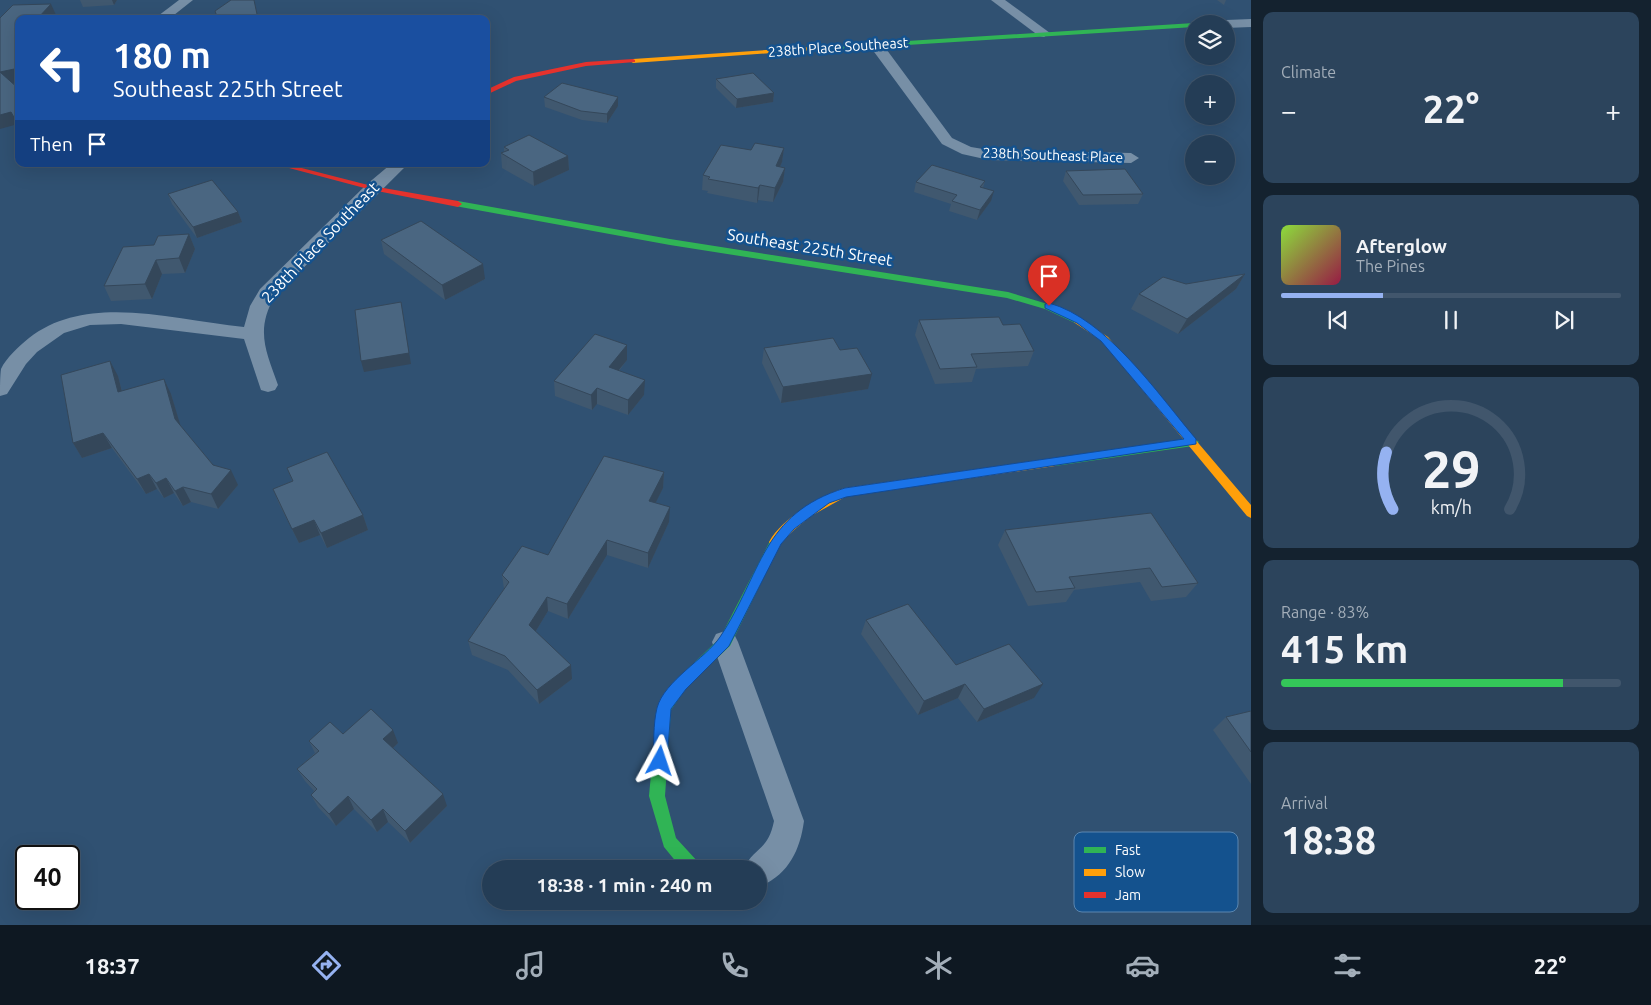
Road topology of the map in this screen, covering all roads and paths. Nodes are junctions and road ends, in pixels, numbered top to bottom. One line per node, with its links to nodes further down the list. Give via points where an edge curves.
1 (187, 0): 3 (street)
2 (997, 0): 7 (street)
3 (166, 15)
4 (1251, 23): 5 (street)
5 (1235, 24)
6 (1185, 26): 7 (street, 238th Place Southeast)
7 (1044, 33): 8 (street, 238th Place Southeast)
8 (876, 45): 9 (street, 238th Place Southeast, via 586,64 514,79); 10 (street, 238th Southeast Place, via 946,141 967,151 988,155)
9 (490, 91)
10 (1131, 158)
11 (290, 167): 13 (street, Southeast 225th Street)
12 (396, 167): 13 (street, 238th Place Southeast)
13 (372, 188): 14 (street, 238th Place Southeast, via 266,293 256,309); 17 (street, Southeast 225th Street, via 670,242 1008,295 1049,306 1080,321 1105,339)
14 (252, 334): 15 (street, 238th Place Southeast); 16 (street, via 108,317 81,320 47,334 28,347 10,367)
15 (268, 386)
16 (0, 389)
17 (1192, 442): 18 (street, Southeast 225th Street); 19 (street, via 845,492 825,500 790,526 776,541)
18 (1251, 513)
19 (724, 642): 20 (street, via 681,684 664,708 657,796 669,842); 21 (street, via 788,821 786,844)
20 (685, 860)
21 (767, 865)

